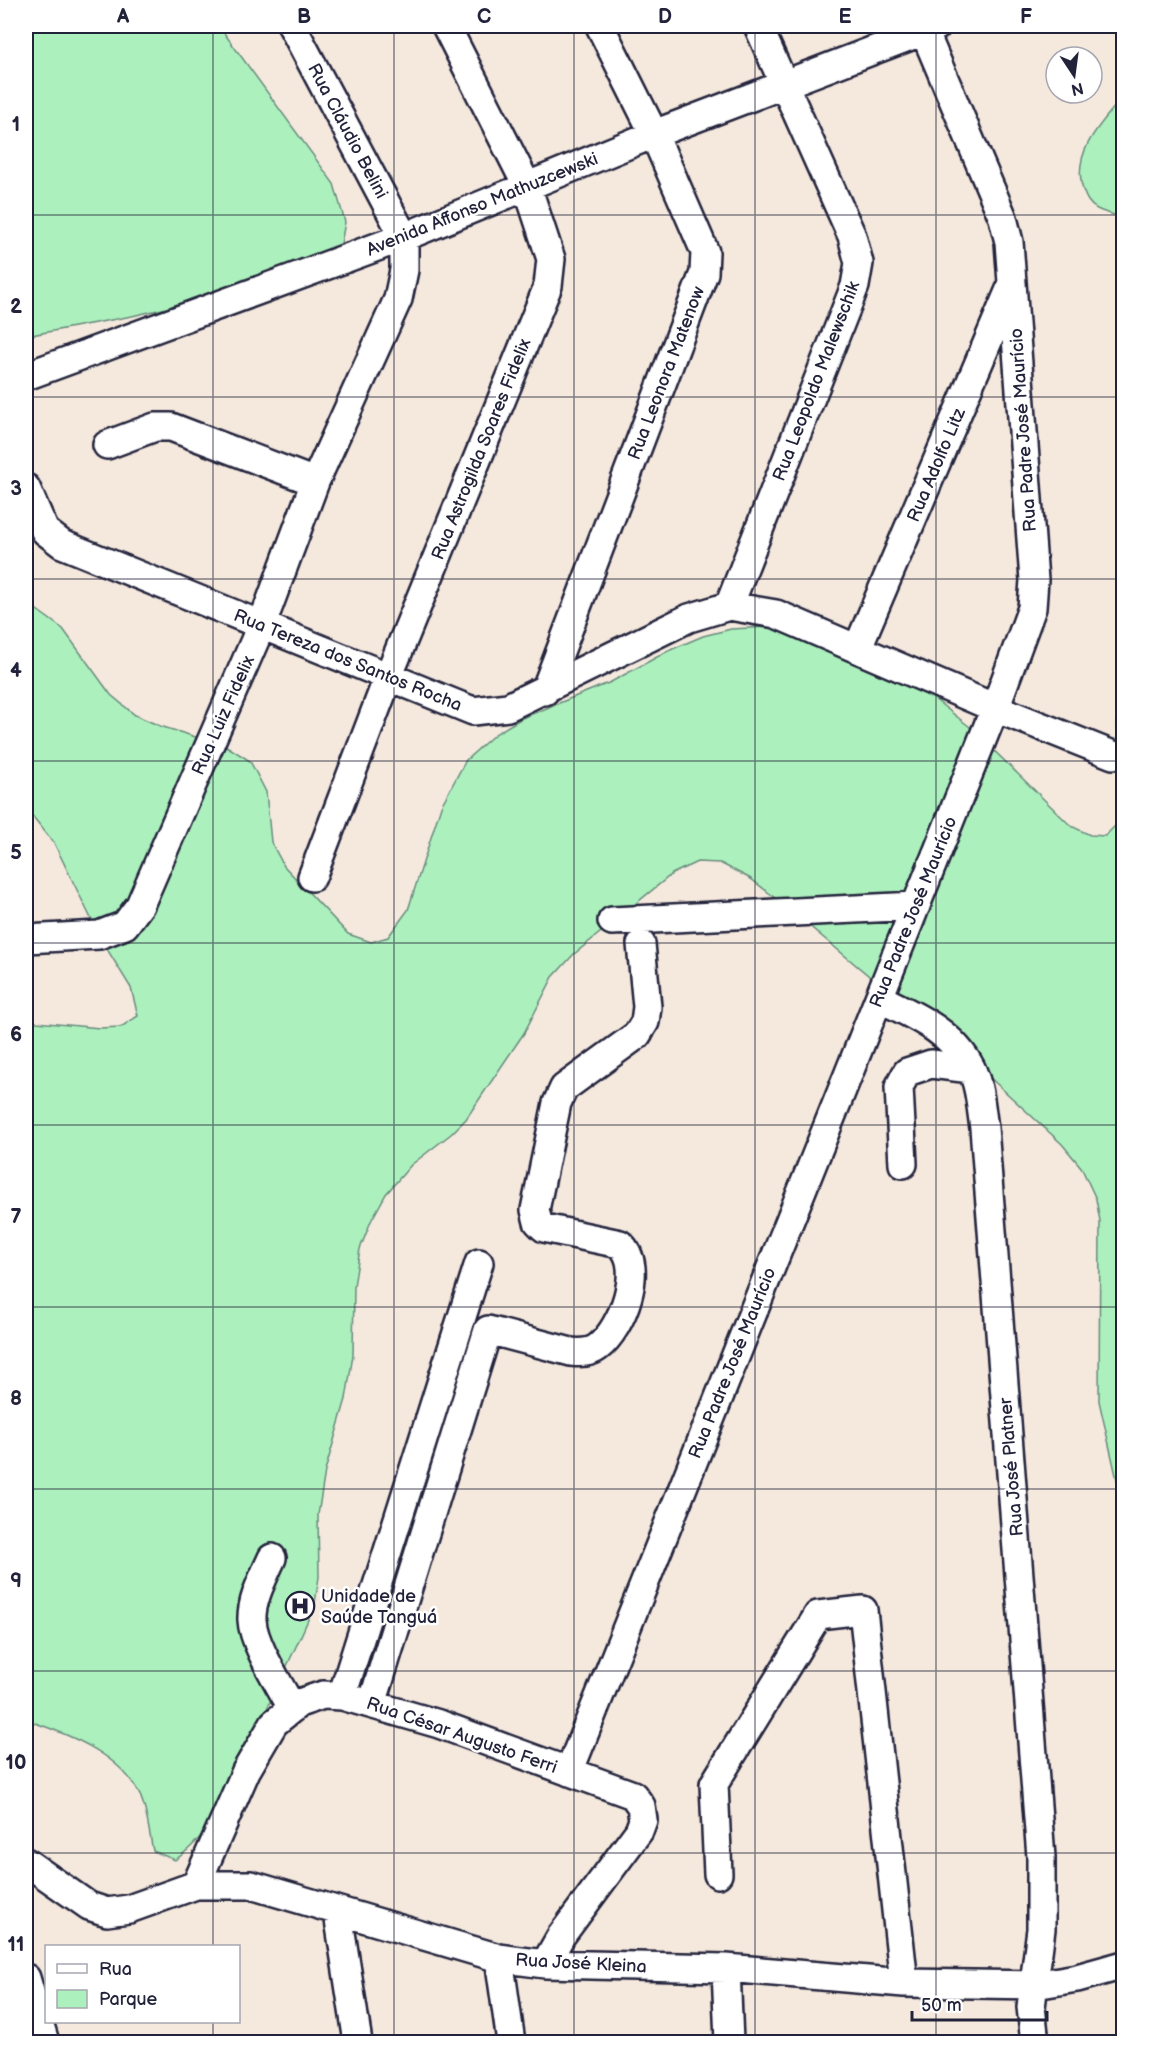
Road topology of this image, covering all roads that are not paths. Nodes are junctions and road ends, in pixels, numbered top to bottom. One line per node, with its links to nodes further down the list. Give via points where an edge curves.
1 (292, 26): 9 (street, Rua Cláudio Belini)
2 (446, 26): 8 (street, Rua Astrogilda Soares Fidelix)
3 (600, 26): 7 (street, Rua Leonora Matenow)
4 (758, 26): 6 (street, Rua Leopoldo Malewschik)
5 (927, 27): 6 (street, Avenida Affonso Mathuzcewski); 10 (street, Rua Padre José Maurício, via 1003,218)
6 (785, 84): 7 (street, Avenida Affonso Mathuzcewski); 15 (street, Rua Leopoldo Malewschik, via 852,236 859,263 855,286)
7 (654, 134): 8 (street, Avenida Affonso Mathuzcewski); 19 (street, Rua Leonora Matenow, via 705,252 704,273)
8 (527, 186): 9 (street, Avenida Affonso Mathuzcewski); 18 (street, Rua Astrogilda Soares Fidelix, via 551,259 548,286)
9 (404, 237): 11 (street, Avenida Affonso Mathuzcewski); 13 (street, Rua Luiz Fidelix, via 404,270 398,299)
10 (1013, 282): 17 (street, Rua Adolfo Litz); 20 (street, Rua Padre José Maurício, via 1034,580 1032,608)
11 (26, 376)
12 (107, 445): 13 (street, via 155,427 171,427)
13 (315, 482): 16 (street, Rua Luiz Fidelix)
14 (26, 488): 16 (street, Rua Tereza dos Santos Rocha, via 45,531 62,544)
15 (729, 606): 17 (street, Rua Tereza dos Santos Rocha, via 776,614); 19 (street, Rua Tereza dos Santos Rocha, via 689,618)
16 (262, 624): 18 (street, Rua Tereza dos Santos Rocha); 25 (street, Rua Luiz Fidelix, via 135,912 125,925 99,935)
17 (858, 647): 20 (street, Rua Tereza dos Santos Rocha)
18 (389, 675): 19 (street, Rua Tereza dos Santos Rocha, via 473,711 508,707); 22 (street, Rua Astrogilda Soares Fidelix)
19 (545, 692)
20 (995, 708): 21 (street, Rua Tereza dos Santos Rocha); 23 (street, Rua Padre José Maurício)
21 (1113, 755)
22 (312, 877)
23 (916, 906): 24 (street); 27 (street, Rua Padre José Maurício)
24 (612, 921)
25 (26, 939)
26 (641, 944): 33 (street, via 645,1022 637,1035 564,1088 557,1103 536,1209 538,1222 544,1228 620,1244 628,1251 632,1261 626,1306 619,1322 598,1347 585,1353 488,1330)
27 (879, 998): 28 (street, Rua José Platner, via 927,1022 948,1038); 35 (street, Rua Padre José Maurício)
28 (971, 1069): 29 (street, via 931,1064 907,1072 898,1087); 46 (street, Rua José Platner, via 984,1128 1035,1769 1041,1929)
29 (903, 1164)
30 (479, 1263): 32 (street)
31 (272, 1558): 34 (street, via 252,1621)
32 (342, 1696): 33 (street, Rua César Augusto Ferri); 34 (street, Rua César Augusto Ferri, via 323,1695)
33 (372, 1704): 35 (street, Rua César Augusto Ferri, via 439,1724)
34 (292, 1708): 38 (street, Rua César Augusto Ferri, via 274,1723 246,1771)
35 (568, 1772): 41 (street, Rua César Augusto Ferri, via 633,1796 641,1806 643,1820)
36 (26, 1862): 38 (street, Rua José Kleina, via 89,1906 107,1912 129,1909)
37 (718, 1874): 45 (street, via 714,1784 818,1615 863,1610)
38 (196, 1885): 39 (street, Rua José Kleina, via 251,1886)
39 (338, 1913): 40 (street, Rua José Kleina); 48 (street)
40 (500, 1958): 41 (street, Rua José Kleina); 49 (street)
41 (545, 1964): 43 (street, Rua José Kleina)
42 (1124, 1965): 46 (street, Rua José Kleina)
43 (726, 1968): 45 (street, Rua José Kleina); 50 (street)
44 (26, 1978): 47 (street)
45 (904, 1983): 46 (street, Rua José Kleina)
46 (1035, 1985): 51 (street, via 1031,2007)
47 (37, 2035)
48 (358, 2043)
49 (511, 2043)
50 (729, 2043)
51 (1035, 2043)

